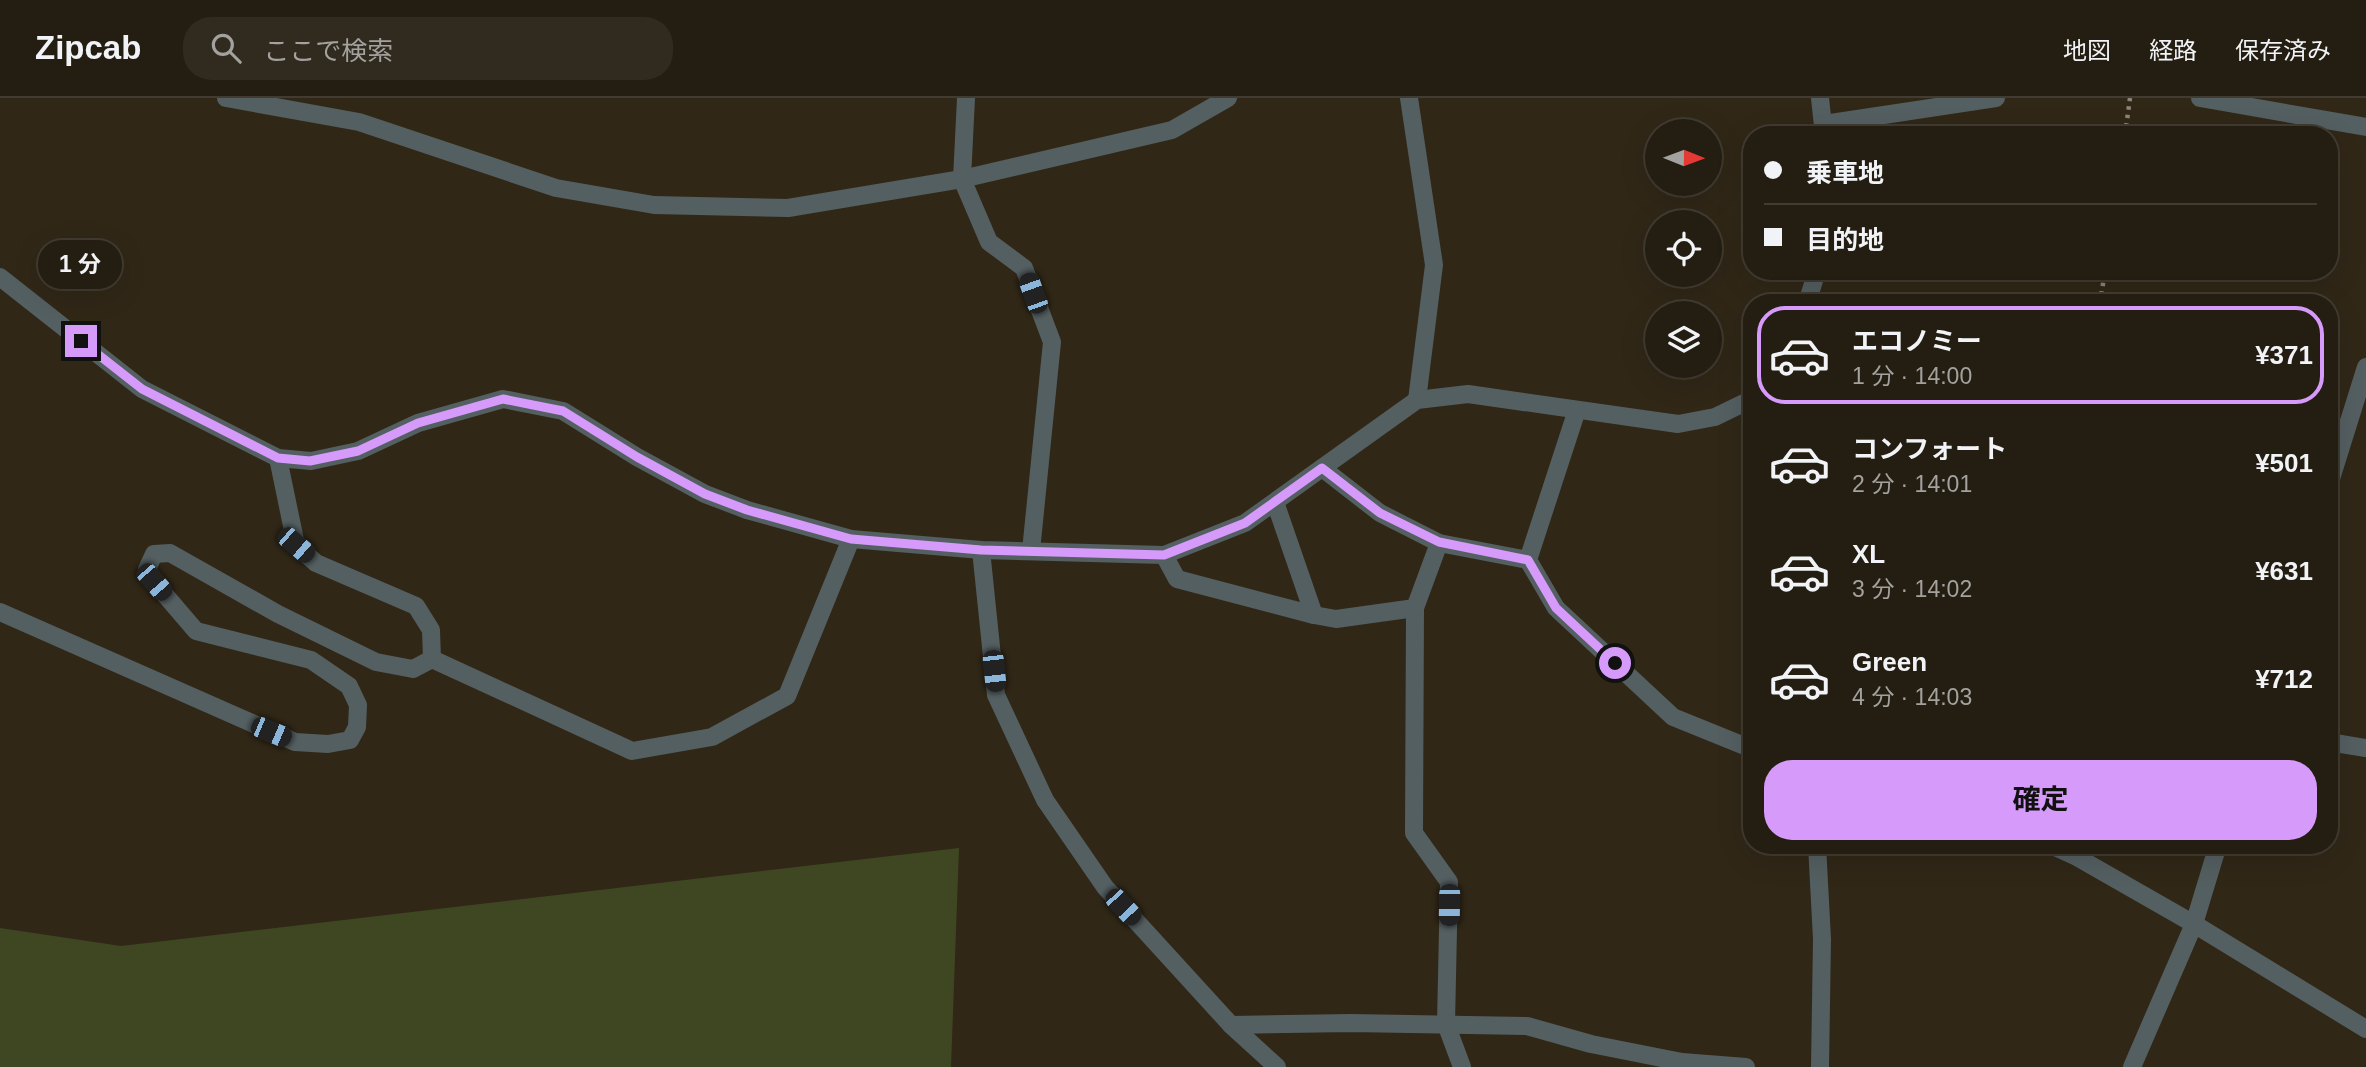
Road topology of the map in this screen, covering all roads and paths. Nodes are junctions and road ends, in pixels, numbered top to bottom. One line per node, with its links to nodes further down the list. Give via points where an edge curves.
1 (226, 98): 13 (street, via 359,122 556,188 654,205 788,208)
2 (966, 98): 13 (street)
3 (1228, 98): 13 (street, via 1172,130)
4 (1409, 98): 16 (street, via 1434,265)
5 (1820, 98): 9 (street)
6 (1996, 98): 10 (street)
7 (2130, 98): 11 (path)
8 (2200, 98): 12 (street)
9 (1824, 126)
10 (1846, 126)
11 (2126, 126)
12 (2366, 127)
13 (962, 179): 26 (street, via 989,242 1024,268 1052,342)
14 (0, 278): 20 (street, via 142,389)
15 (2366, 368): 19 (street)
16 (1416, 400): 18 (street, via 1468,394); 21 (street)
17 (1743, 403): 18 (street, via 1715,417 1678,424)
18 (1577, 410): 28 (street)
19 (2338, 457)
20 (278, 458): 23 (street, via 310,461 358,451 418,423 503,399 563,411 705,494); 32 (street, via 296,545 316,563 416,606 431,630)
21 (1322, 468): 22 (street); 24 (street, via 1380,513)
22 (1275, 502): 27 (street, via 1245,523); 31 (street)
23 (851, 539): 25 (street); 32 (street, via 787,696 712,737 632,751)
24 (1439, 542): 28 (street); 29 (street)
25 (981, 550): 26 (street); 41 (street, via 996,695 1045,800 1105,887)
26 (1031, 551): 27 (street)
27 (1164, 555): 31 (street, via 1177,579)
28 (1528, 560): 34 (street, via 1556,608 1673,717)
29 (1415, 608): 31 (street, via 1336,619); 40 (street, via 1414,833 1449,882)
30 (0, 612): 32 (street, via 295,742 350,740 357,727 358,705 349,686 310,660 196,631 154,582 147,569 154,554 170,553 376,662 413,669)
31 (1314, 615)
32 (432, 659)
33 (2338, 743): 35 (street)
34 (1743, 745)
35 (2366, 748)
36 (1818, 854): 46 (street)
37 (2071, 854): 39 (street)
38 (2215, 854): 39 (street)
39 (2194, 925): 42 (street); 47 (street)
40 (1446, 1024): 41 (street); 44 (street); 45 (street, via 1527,1026 1682,1062)
41 (1231, 1025): 43 (street)
42 (2366, 1029)
43 (1277, 1067)
44 (1462, 1067)
45 (1746, 1067)
46 (1819, 1067)
47 (2132, 1067)

